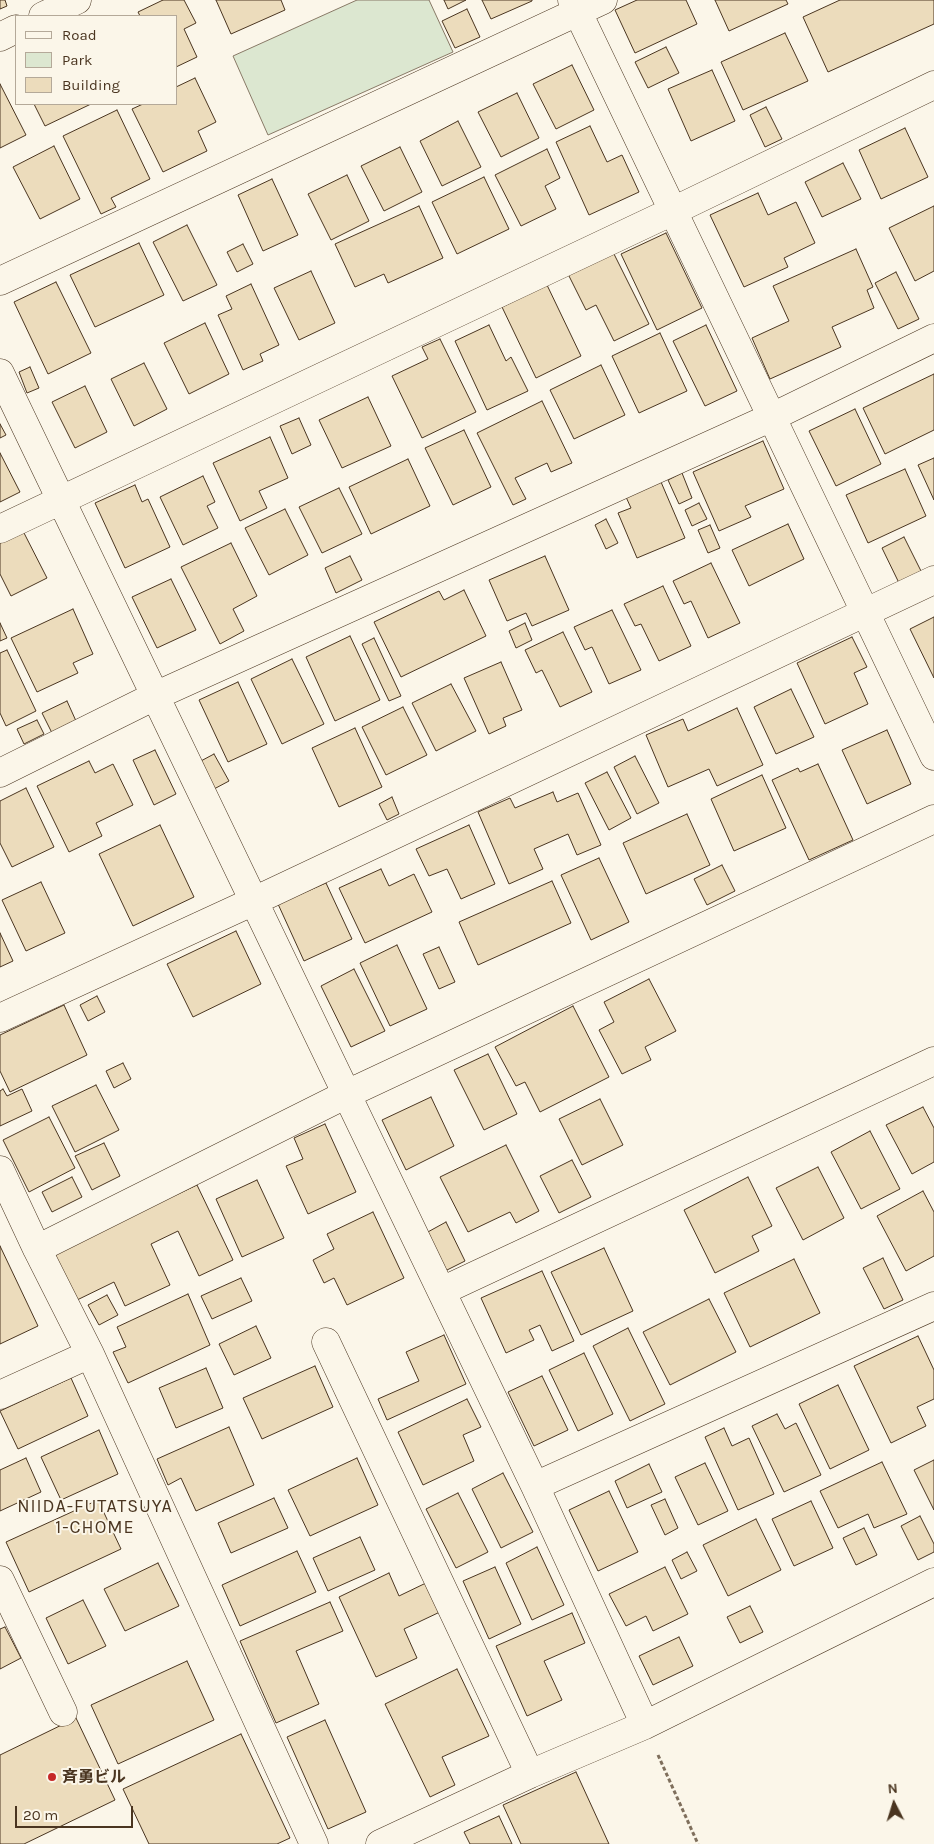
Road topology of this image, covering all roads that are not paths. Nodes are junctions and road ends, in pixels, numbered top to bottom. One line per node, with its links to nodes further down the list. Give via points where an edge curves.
1 (77, 0): 4 (street)
2 (603, 0): 3 (street)
3 (575, 6): 8 (street); 9 (street)
4 (45, 15)
5 (15, 30): 6 (street)
6 (0, 37)
7 (934, 86): 8 (street)
8 (673, 211): 12 (street); 13 (street)
9 (0, 281)
10 (934, 338): 12 (street)
11 (0, 373): 13 (street)
12 (772, 418): 16 (street); 17 (street)
13 (61, 500): 14 (street); 17 (street)
14 (0, 529)
15 (934, 580): 16 (street)
16 (866, 613): 18 (street); 21 (street)
17 (156, 696): 19 (street); 21 (street)
18 (934, 756)
19 (0, 773)
20 (934, 819): 24 (street)
21 (254, 901): 22 (street); 24 (street)
22 (0, 1018)
23 (934, 1061): 27 (street)
24 (347, 1094): 26 (street); 27 (street)
25 (0, 1170): 26 (street)
26 (37, 1249): 30 (street)
27 (442, 1291): 32 (street)
28 (934, 1306): 32 (street)
29 (326, 1342): 37 (street)
30 (90, 1354): 31 (street); 38 (street)
31 (0, 1395)
32 (536, 1486): 36 (street)
33 (0, 1580): 35 (street)
34 (934, 1582): 36 (street)
35 (63, 1712)
36 (645, 1725): 37 (street)
37 (530, 1774): 39 (street)
38 (314, 1844)
39 (380, 1844)

